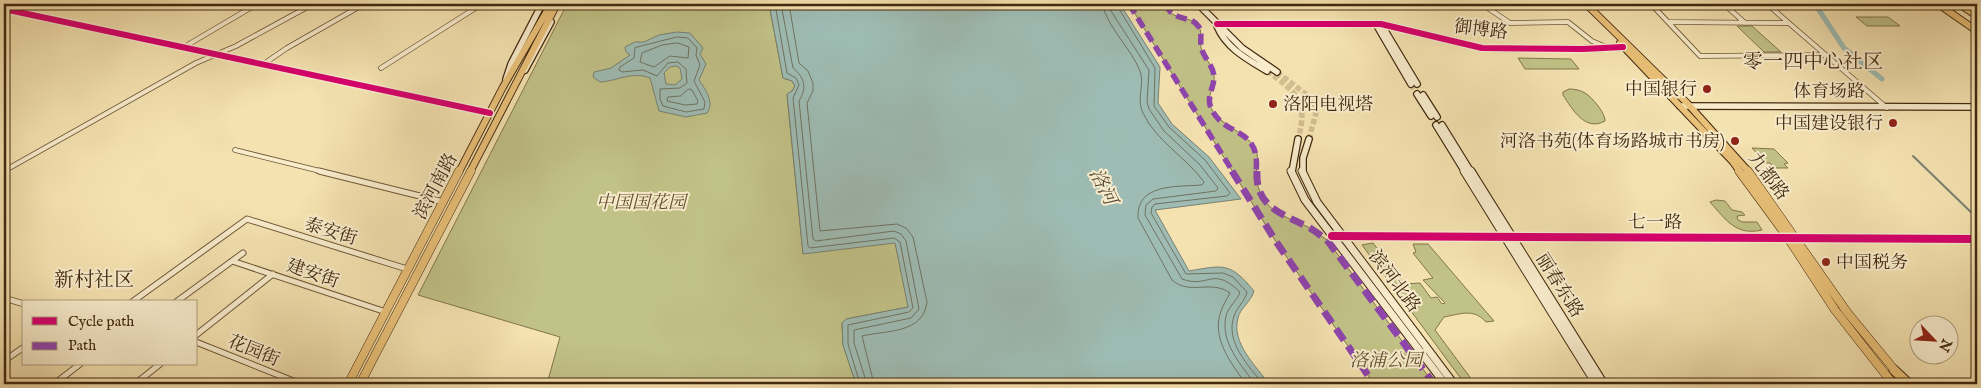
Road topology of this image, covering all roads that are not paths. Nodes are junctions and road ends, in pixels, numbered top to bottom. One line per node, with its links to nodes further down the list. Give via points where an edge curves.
1 (257, 4): 26 (street)
2 (313, 4): 29 (street)
3 (364, 4): 31 (street)
4 (482, 4): 32 (street)
5 (542, 4): 37 (main road, via 511,64)
6 (551, 4): 37 (main road, 滨河南路)
7 (557, 4): 36 (main road, 滨河南路)
8 (561, 4): 36 (main road)
9 (1198, 4): 23 (main road)
10 (1482, 4): 27 (street, via 1510,23 1568,22 1592,41)
11 (1581, 4): 28 (main road, 九都路)
12 (1586, 4): 39 (main road, 九都路)
13 (1651, 4): 20 (street)
14 (1724, 4): 21 (street)
15 (1767, 4): 22 (street)
16 (1938, 4): 25 (main road)
17 (1959, 4): 19 (main road)
18 (4, 8): 26 (street)
19 (1977, 16)
20 (1668, 22): 21 (street); 30 (street, via 1700,56)
21 (1745, 23): 22 (street)
22 (1789, 23): 30 (street)
23 (1217, 24): 24 (main road, 御博路); 33 (main road, via 1220,35 1240,54); 34 (main road, via 1242,48)
24 (1378, 24): 27 (main road, 御博路, via 1482,48); 35 (main road)
25 (1977, 31)
26 (184, 47): 29 (street)
27 (1606, 47): 28 (main road, 御博路)
28 (1623, 47): 39 (main road, 九都路)
29 (216, 54): 31 (street); 46 (street)
30 (1826, 55): 40 (street)
31 (262, 65): 42 (street)
32 (381, 68)
33 (1267, 71)
34 (1277, 72)
35 (1414, 84)
36 (514, 86): 48 (main road, 滨河南路)
37 (503, 87): 42 (main road, 滨河南路)
38 (1420, 94): 52 (main road, 丽春东路)
39 (1686, 107): 40 (main road, 体育场路); 53 (main road, 九都路, via 1746,168)
40 (1886, 107): 41 (main road, 体育场路)
41 (1977, 108)
42 (490, 113): 47 (main road, 滨河南路)
43 (1309, 138): 51 (main road, 滨河北路, via 1301,172 1317,202)
44 (1298, 140): 50 (main road, 滨河北路, via 1291,170 1305,200)
45 (235, 150): 47 (street)
46 (4, 171)
47 (444, 202): 49 (main road, 滨河南路)
48 (441, 227): 49 (main road); 75 (main road, 滨河南路)
49 (429, 228): 57 (main road, 滨河南路)
50 (1332, 236): 51 (main road, 七一路); 76 (main road, 滨河北路)
51 (1342, 236): 52 (main road, 七一路); 77 (main road, 滨河北路)
52 (1508, 236): 53 (main road, 七一路); 78 (main road, 丽春东路); 79 (main road, 丽春东路)
53 (1792, 237): 54 (main road, 七一路); 70 (main road, 九都路); 80 (main road, 九都路, via 1835,310)
54 (1977, 238)
55 (243, 253): 56 (street)
56 (232, 261): 58 (street, 建安街); 61 (street)
57 (407, 269): 60 (street, 泰安街, via 247,219); 63 (main road, 滨河南路)
58 (273, 274): 63 (street, 建安街); 64 (street)
59 (4, 298): 62 (street)
60 (135, 300)
61 (179, 300)
62 (22, 303)
63 (386, 312): 74 (main road, 滨河南路)
64 (198, 333)
65 (198, 343): 73 (street, 花园街)
66 (22, 348): 67 (street)
67 (4, 361)
68 (77, 366): 71 (street)
69 (158, 366): 72 (street)
70 (1894, 370): 81 (highway)
71 (54, 384)
72 (135, 384)
73 (301, 384)
74 (348, 384)
75 (360, 384)
76 (1445, 384)
77 (1454, 384)
78 (1596, 384)
79 (1604, 384)
80 (1893, 384)
81 (1908, 384)

